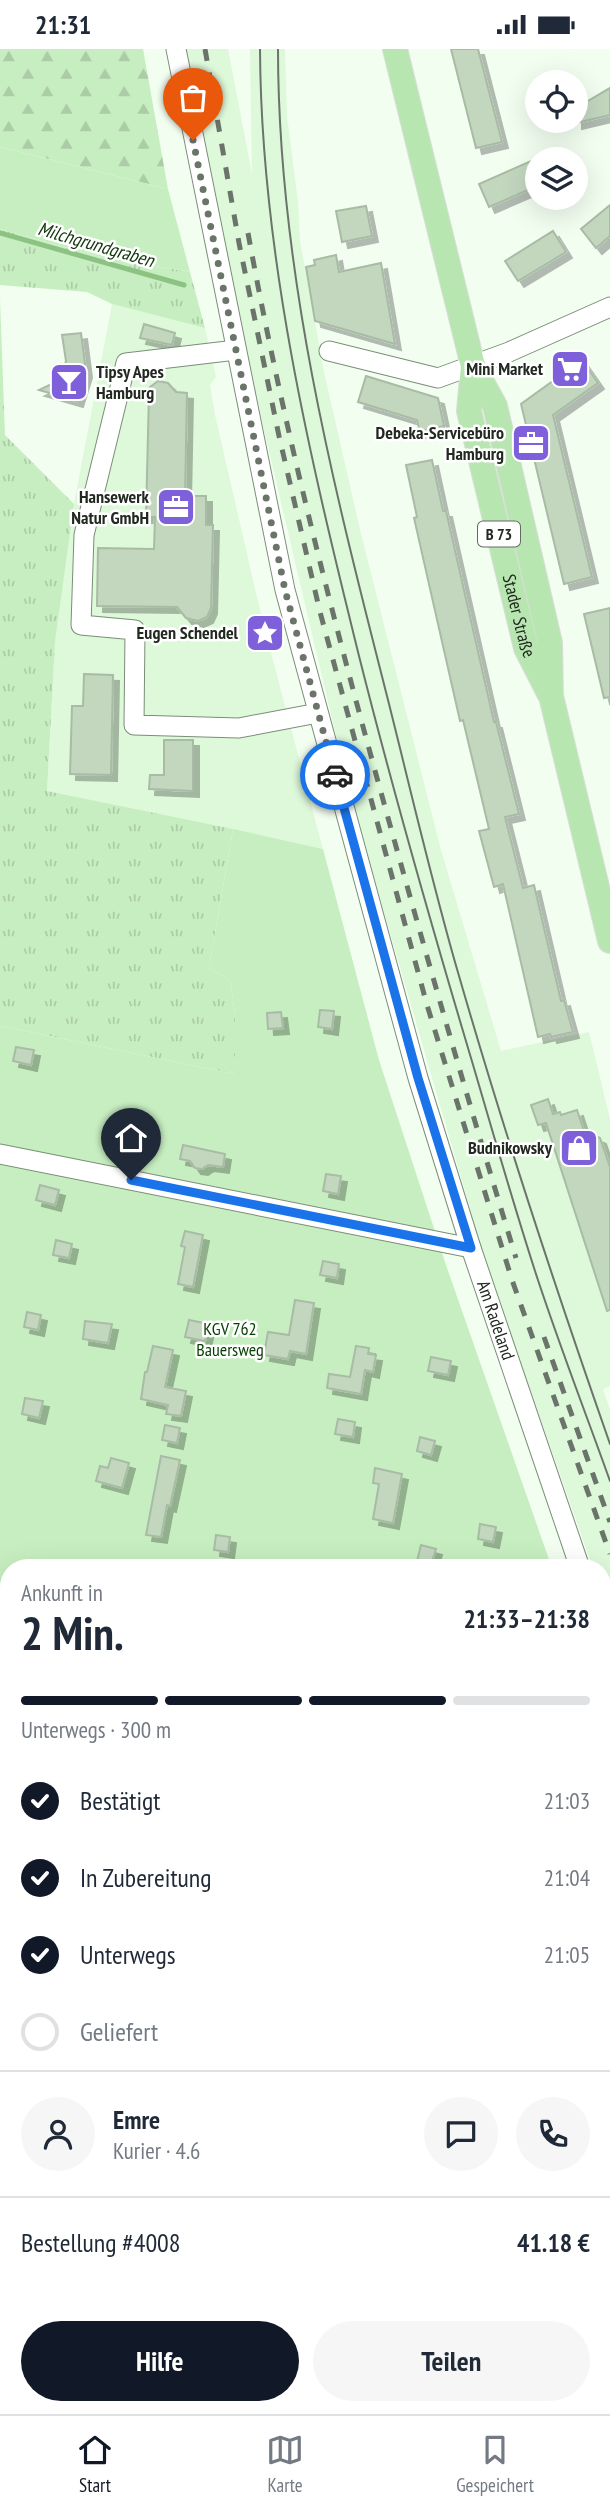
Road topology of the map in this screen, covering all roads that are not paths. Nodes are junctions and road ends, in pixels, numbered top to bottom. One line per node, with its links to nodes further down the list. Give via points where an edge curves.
1 (176, 49): 4 (street, Am Radeland)
2 (395, 49): 6 (main road, Stader Straße / B 73)
3 (610, 307): 6 (street)
4 (236, 349): 7 (street, Am Radeland, via 285,590); 7 (street, via 126,363 84,535 81,625 135,630 134,725 239,728)
5 (329, 351): 6 (street, via 438,378)
6 (473, 366): 8 (main road, Stader Straße / B 73, via 470,411 526,648 551,696)
7 (318, 713): 10 (street, Am Radeland, via 418,1078)
8 (610, 941)
9 (0, 1154): 10 (street)
10 (471, 1248): 11 (street, Am Radeland)
11 (577, 1559)

